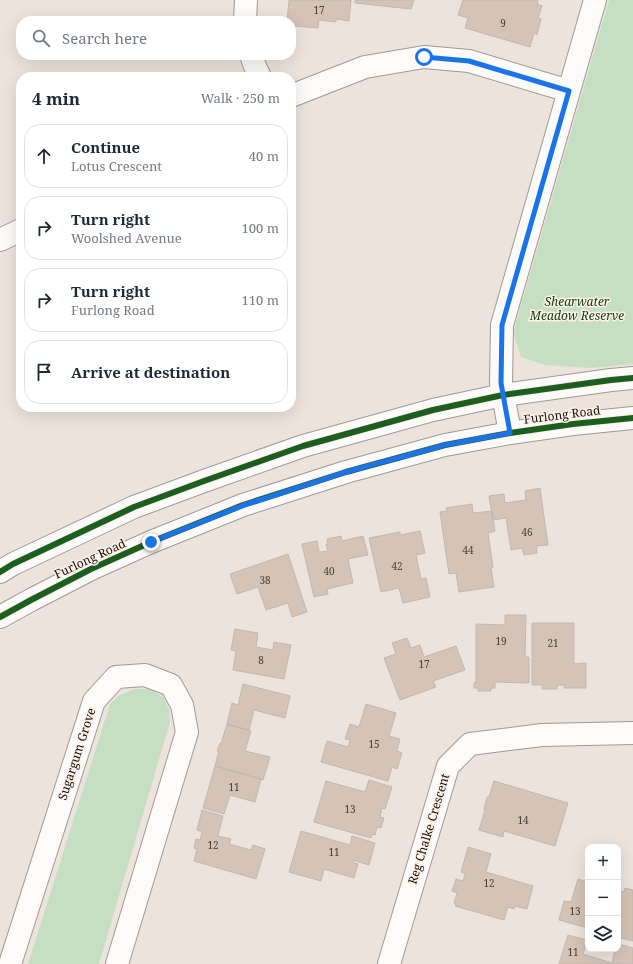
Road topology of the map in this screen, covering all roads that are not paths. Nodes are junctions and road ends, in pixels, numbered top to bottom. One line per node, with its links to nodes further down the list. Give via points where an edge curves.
1 (246, 0): 3 (street)
2 (595, 0): 6 (street)
3 (245, 16)
4 (253, 60): 5 (street)
5 (258, 72)
6 (569, 91): 7 (street, via 469,61 424,57 365,67); 11 (street, via 502,325 501,383)
7 (296, 94)
8 (16, 232): 9 (street)
9 (0, 240)
10 (633, 378): 11 (street)
11 (504, 395): 13 (street); 14 (street, via 433,410 296,448 134,507)
12 (633, 418): 13 (street, Furlong Road)
13 (510, 433): 15 (street, Furlong Road, via 445,445 346,472 244,505 91,569)
14 (0, 572)
15 (0, 617)
16 (633, 734): 19 (street, Reg Chalke Crescent, via 542,735 470,744 448,766)
17 (10, 964): 18 (street, Sugargum Grove, via 94,700 116,678 145,675 171,685 182,705 186,732)
18 (116, 964)
19 (389, 964)

